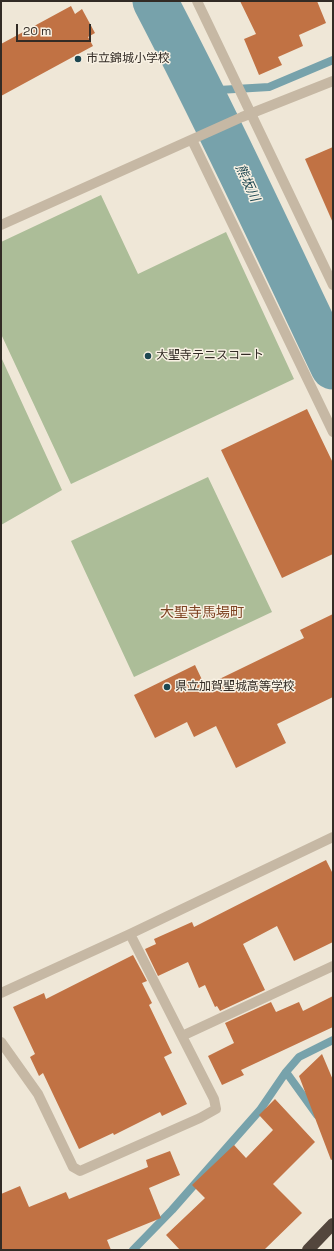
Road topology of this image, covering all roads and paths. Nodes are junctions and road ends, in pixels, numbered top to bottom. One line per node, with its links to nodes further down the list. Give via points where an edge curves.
1 (198, 1): 3 (street)
2 (333, 81): 3 (street)
3 (247, 116): 4 (street); 6 (street)
4 (192, 140): 5 (street); 7 (street)
5 (1, 225)
6 (333, 285)
7 (333, 432)
8 (333, 837): 9 (street)
9 (130, 934): 11 (street); 12 (street)
10 (333, 966): 12 (street)
11 (1, 993)
12 (182, 1036): 13 (street, via 214,1099 216,1109 80,1171 72,1167 38,1094)
13 (1, 1042)
14 (333, 1224): 15 (highway)
15 (308, 1250)

